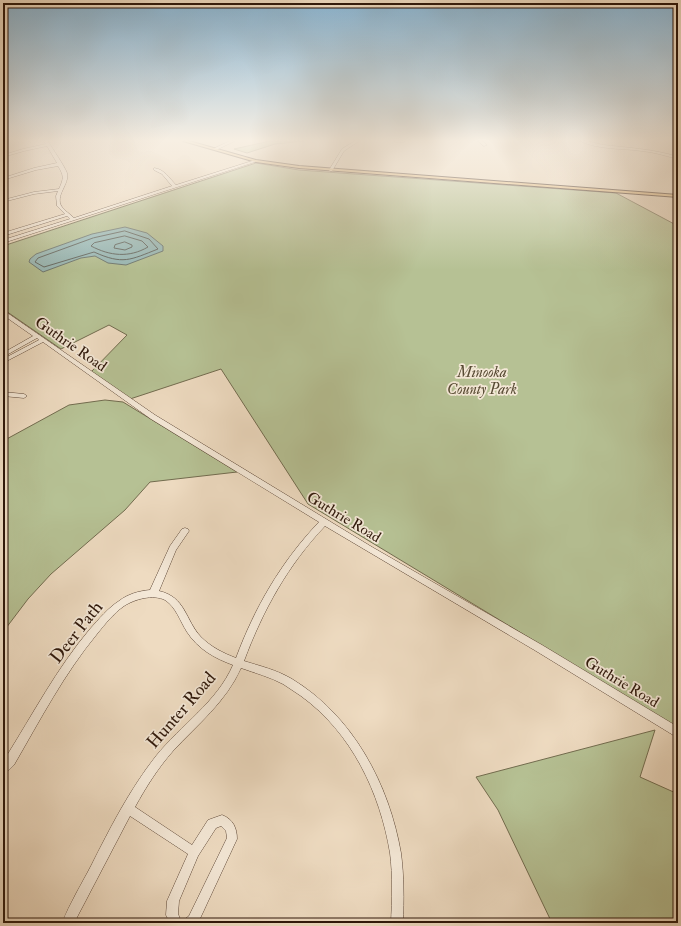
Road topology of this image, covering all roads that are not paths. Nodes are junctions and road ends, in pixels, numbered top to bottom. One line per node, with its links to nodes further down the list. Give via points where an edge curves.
1 (62, 184): 5 (street)
2 (180, 184): 4 (street)
3 (522, 184): 6 (main road)
4 (174, 186): 9 (street)
5 (59, 190): 7 (street); 8 (street, via 59,206)
6 (678, 196)
7 (3, 201)
8 (66, 215): 9 (street); 10 (street)
9 (72, 219): 11 (street)
10 (3, 235)
11 (3, 242)
12 (3, 312): 13 (street, Guthrie Road)
13 (37, 336): 14 (street, Guthrie Road); 15 (street)
14 (43, 340): 15 (street); 20 (street, Guthrie Road, via 115,392)
15 (16, 351): 16 (street); 17 (street)
16 (3, 354)
17 (3, 362)
18 (3, 394): 19 (street)
19 (24, 396)
20 (324, 522): 23 (street, Hunter Road, via 285,567 270,592); 24 (street, Guthrie Road)
21 (185, 531): 22 (street, via 173,548)
22 (153, 594): 23 (street, Deer Path, via 174,600 194,635 206,648); 25 (street, Deer Path, via 138,595 118,605 100,622 81,646 10,761)
23 (238, 663): 26 (street, Hunter Road, via 214,702 183,733 152,771); 31 (street, Deer Path, via 258,668 302,691 345,731 360,752 377,787 388,821 398,880)
24 (678, 733)
25 (3, 768)
26 (129, 809): 27 (street); 28 (street, Hunter Road, via 120,821)
27 (194, 852): 29 (street, via 173,901 172,915); 30 (street, via 212,824 222,820 229,825 232,839 194,920)
28 (68, 923)
29 (176, 923)
30 (189, 923)
31 (397, 923)

